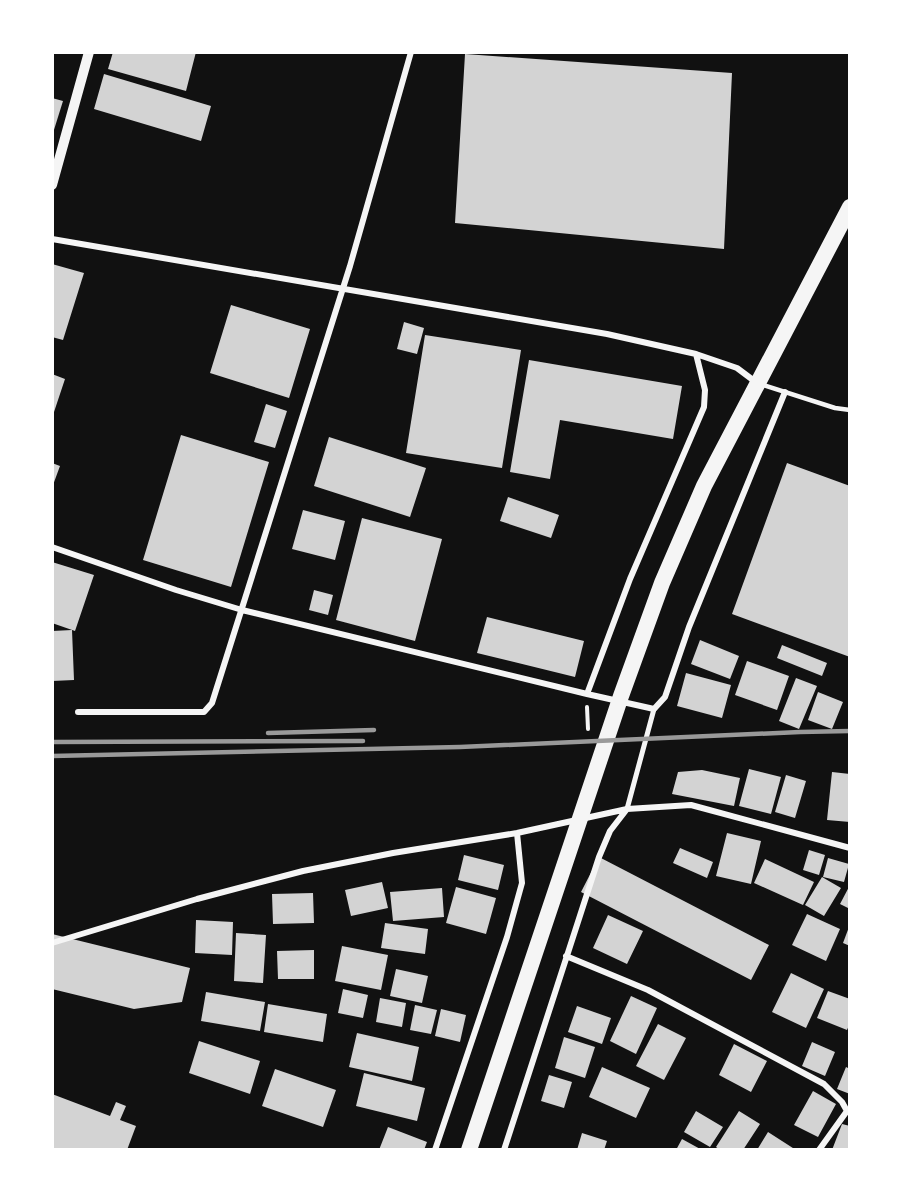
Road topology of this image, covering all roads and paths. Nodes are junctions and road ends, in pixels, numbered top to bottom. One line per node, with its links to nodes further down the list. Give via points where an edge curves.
1 (89, 52): 3 (street)
2 (411, 52): 6 (street)
3 (52, 185)
4 (849, 207): 8 (highway)
5 (52, 239): 6 (street)
6 (342, 290): 7 (street, via 607,334); 12 (street)
7 (696, 354): 8 (street, via 737,368); 13 (street, via 705,390 704,407 630,579)
8 (757, 383): 9 (lane); 23 (highway, via 704,486 662,583)
9 (785, 392): 10 (lane); 14 (street, via 689,627 665,697)
10 (849, 410)
11 (52, 547): 12 (street)
12 (242, 610): 13 (street); 15 (street, via 212,703 204,711)
13 (587, 694): 14 (street)
14 (654, 709): 16 (street)
15 (78, 712)
16 (627, 809): 17 (street); 18 (street, via 690,805); 20 (street, via 610,831 599,857)
17 (517, 833): 19 (street, via 303,871 197,898); 22 (street, via 522,883)
18 (849, 848)
19 (52, 943)
20 (566, 956): 21 (street, via 648,990 824,1084); 24 (street)
21 (848, 1111): 25 (street)
22 (435, 1149)
23 (470, 1149)
24 (504, 1149)
25 (819, 1149)

